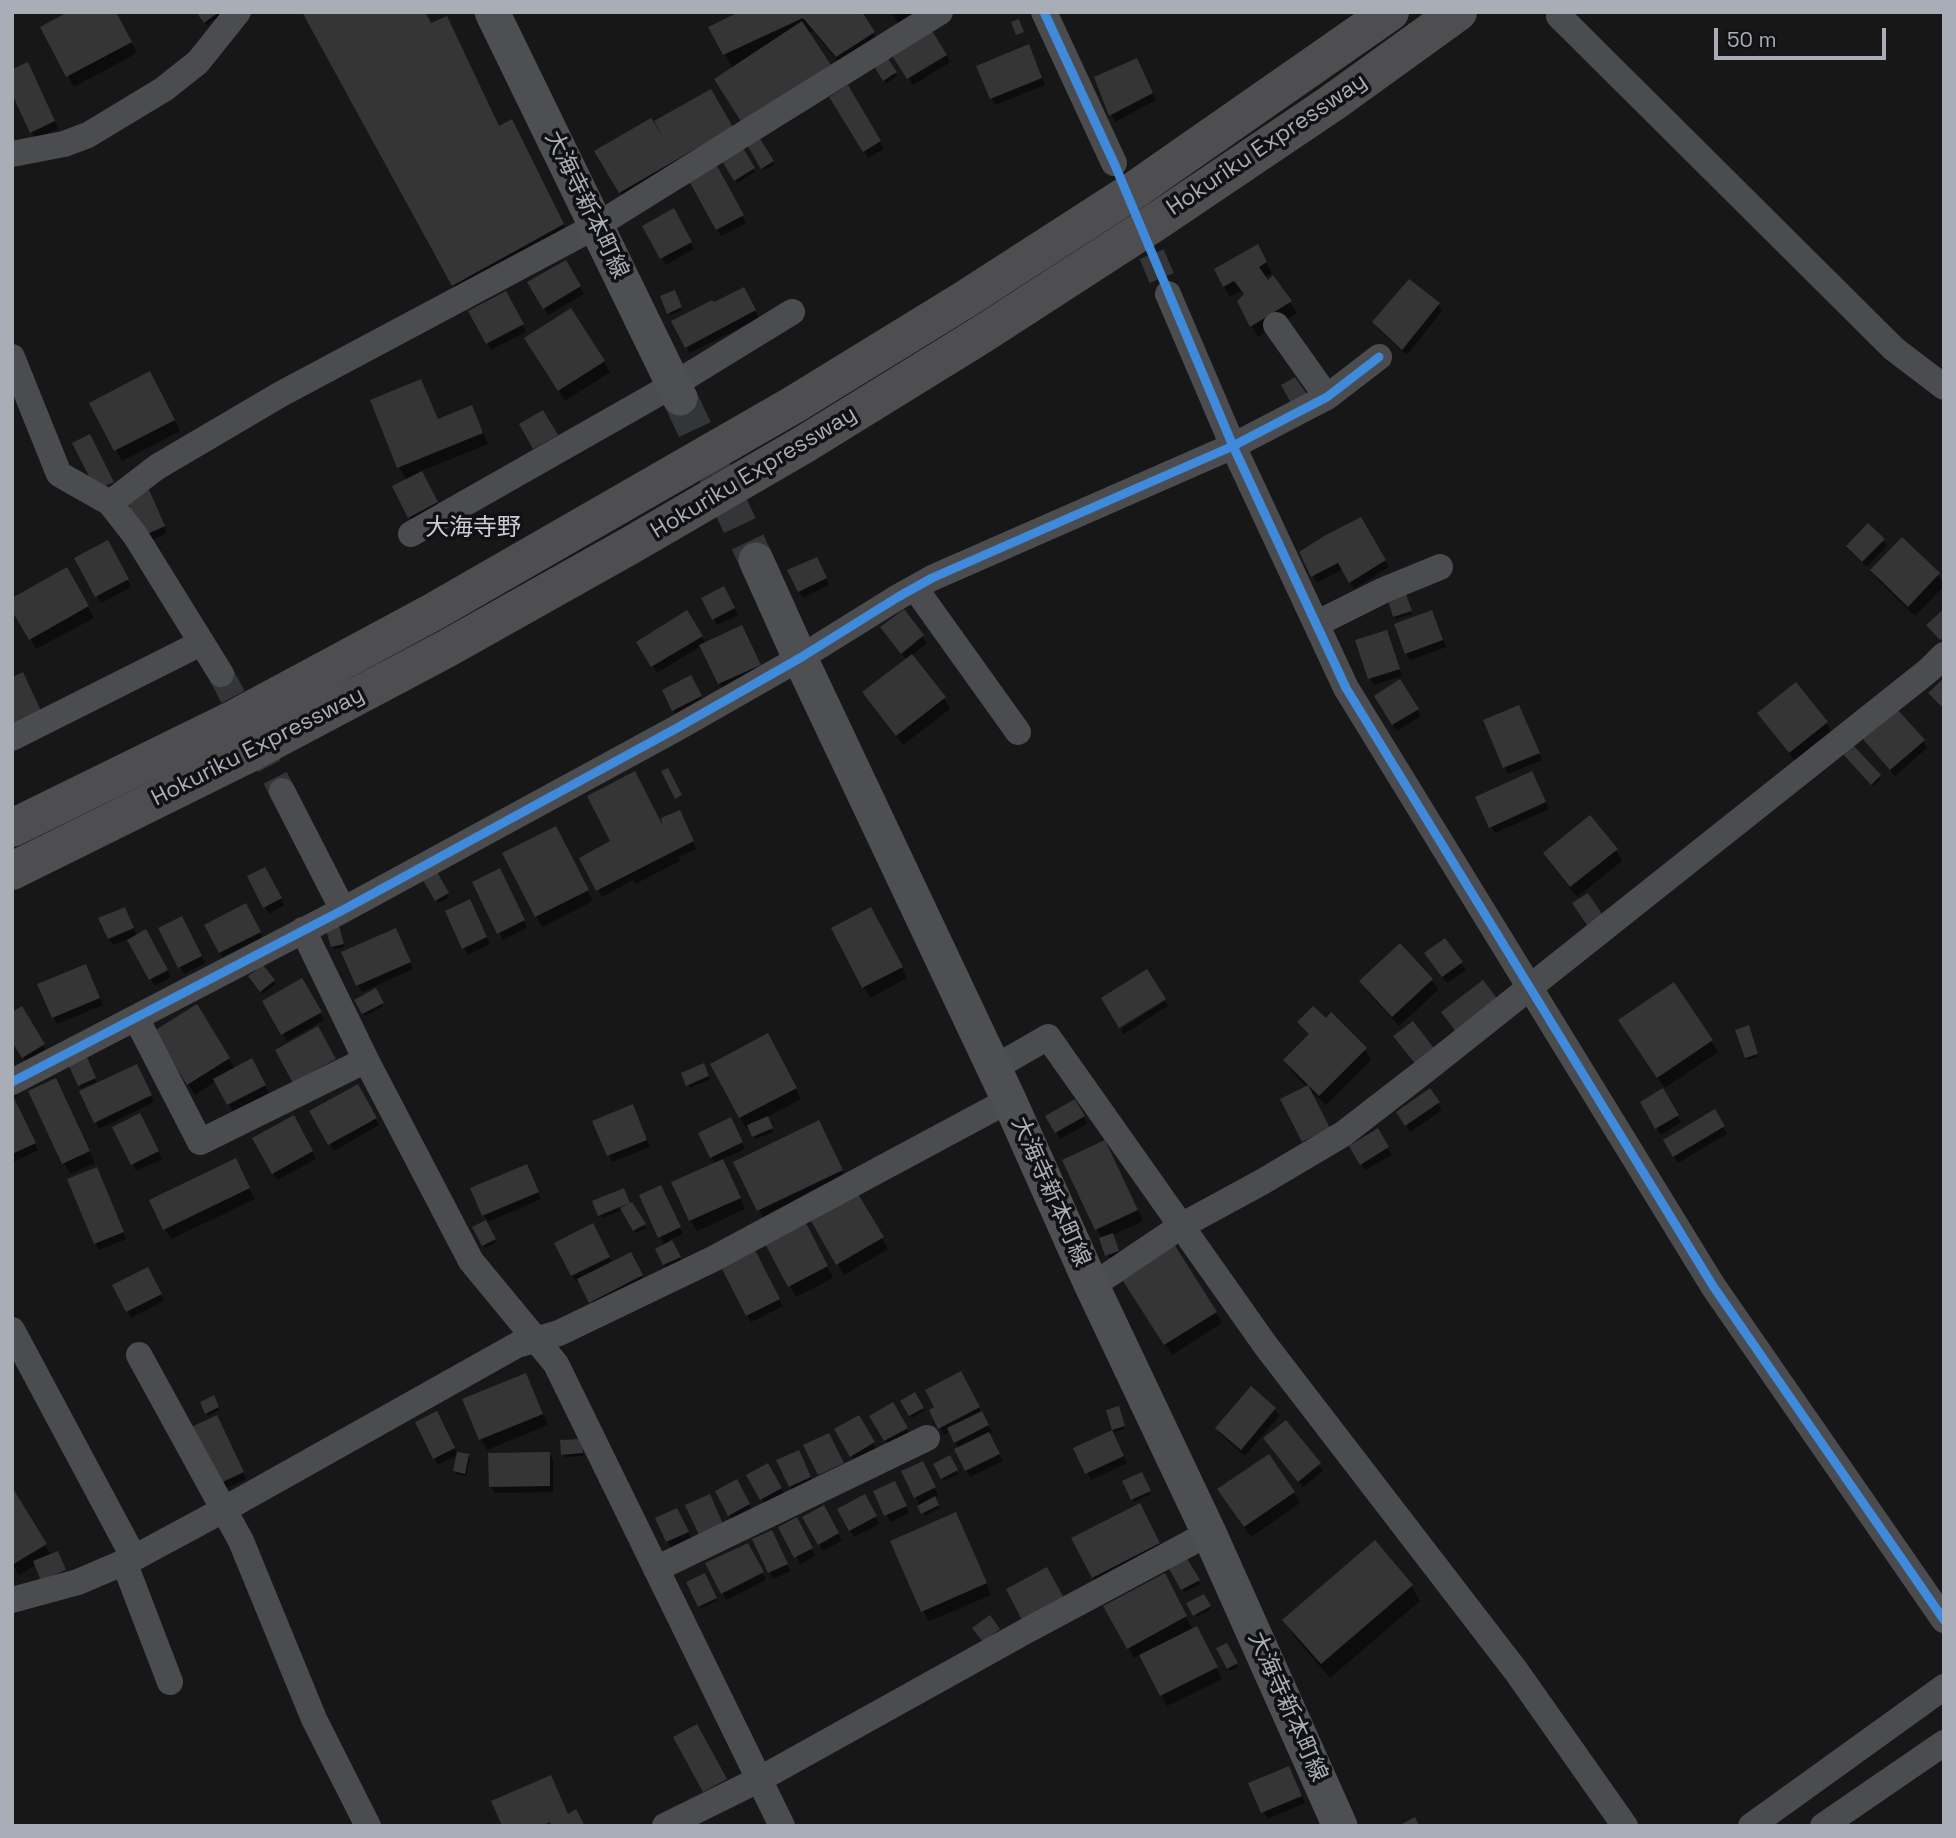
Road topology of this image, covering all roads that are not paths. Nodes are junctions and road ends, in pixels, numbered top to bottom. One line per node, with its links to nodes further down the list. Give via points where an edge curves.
1 (238, 12): 8 (street, via 198,62 164,89 88,135)
2 (492, 12): 10 (main road, 大海寺新本町線)
3 (940, 12): 10 (street)
4 (1044, 12): 9 (street)
5 (1390, 12): 33 (highway, Hokuriku Expressway, via 1136,189 793,405 422,618 236,718)
6 (1458, 12): 34 (highway, Hokuriku Expressway, via 1154,223 803,445 446,649)
7 (1559, 16): 16 (street, via 1894,349)
8 (12, 154)
9 (1114, 163)
10 (596, 226): 17 (main road, 大海寺新本町線); 20 (street, via 281,394 157,467)
11 (1168, 294): 19 (street)
12 (792, 312): 17 (street)
13 (1276, 325): 18 (street)
14 (1379, 357): 18 (street)
15 (12, 358): 20 (street, via 59,474)
16 (1944, 387)
17 (677, 392): 21 (street)
18 (1327, 397): 19 (street)
19 (1233, 446): 24 (street); 25 (street)
20 (110, 503): 26 (street)
21 (411, 534)
22 (756, 560): 28 (main road, 大海寺新本町線)
23 (1440, 567): 25 (street)
24 (915, 588): 28 (street); 30 (street)
25 (1316, 624): 37 (street, via 1346,688)
26 (201, 643): 29 (street); 31 (street)
27 (1944, 655): 37 (street)
28 (800, 658): 35 (street); 40 (main road, 大海寺新本町線)
29 (221, 674)
30 (1018, 732)
31 (12, 738)
32 (282, 791): 35 (street)
33 (12, 828)
34 (12, 871)
35 (343, 910): 36 (street)
36 (303, 930): 38 (street); 39 (street)
37 (1529, 988): 43 (street, via 1343,1134); 54 (street, via 1713,1286)
38 (136, 1018): 39 (street, via 200,1142); 41 (street)
39 (366, 1060): 46 (street, via 471,1261)
40 (994, 1068): 42 (main road, 大海寺新本町線); 43 (street, via 1048,1037)
41 (12, 1082)
42 (1009, 1100): 44 (main road, 大海寺新本町線); 46 (street, via 713,1259)
43 (1181, 1226): 44 (street); 63 (street, via 1266,1346 1516,1671)
44 (1092, 1286): 50 (main road, 大海寺新本町線)
45 (12, 1330): 51 (street)
46 (538, 1340): 49 (street, via 517,1345); 52 (street, via 556,1364)
47 (139, 1355): 49 (street)
48 (927, 1438): 52 (street)
49 (223, 1510): 51 (street); 59 (street, via 242,1541 314,1719)
50 (1209, 1533): 58 (street); 62 (main road, 大海寺新本町線)
51 (129, 1560): 53 (street, via 78,1582); 55 (street)
52 (656, 1569): 58 (street)
53 (12, 1600)
54 (1944, 1620)
55 (170, 1682)
56 (1944, 1687): 64 (street)
57 (1944, 1743): 65 (street)
58 (760, 1779): 60 (street); 61 (street)
59 (368, 1826)
60 (665, 1826)
61 (782, 1826)
62 (1340, 1826)
63 (1625, 1826)
64 (1751, 1826)
65 (1823, 1826)

